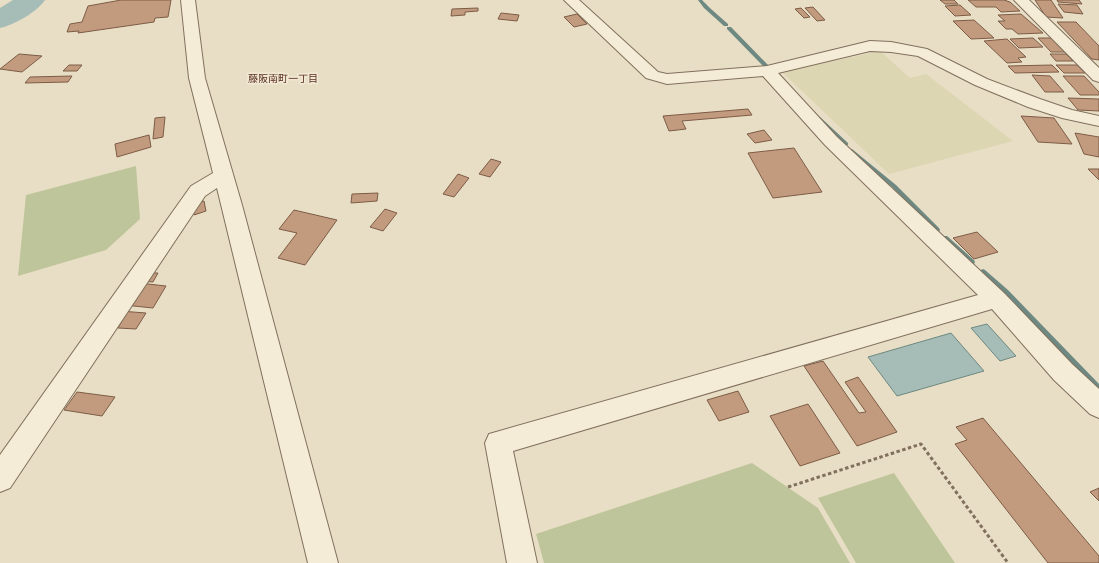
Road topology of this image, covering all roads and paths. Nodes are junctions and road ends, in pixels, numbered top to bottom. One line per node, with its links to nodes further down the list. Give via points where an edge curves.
1 (188, 0): 7 (street, via 198,78)
2 (571, 0): 4 (street, via 652,75 666,79)
3 (1021, 0): 5 (street)
4 (767, 71): 6 (street, via 870,46 891,47 922,52 1007,93 1068,114); 8 (street, via 831,141)
5 (1099, 77)
6 (1099, 121)
7 (223, 176): 10 (street, via 198,191); 12 (street)
8 (996, 299): 9 (street, via 1063,372); 13 (street, via 498,443)
9 (1099, 406)
10 (0, 478)
11 (788, 487): 14 (path, via 921,444)
12 (322, 563)
13 (522, 563)
14 (1008, 563)

